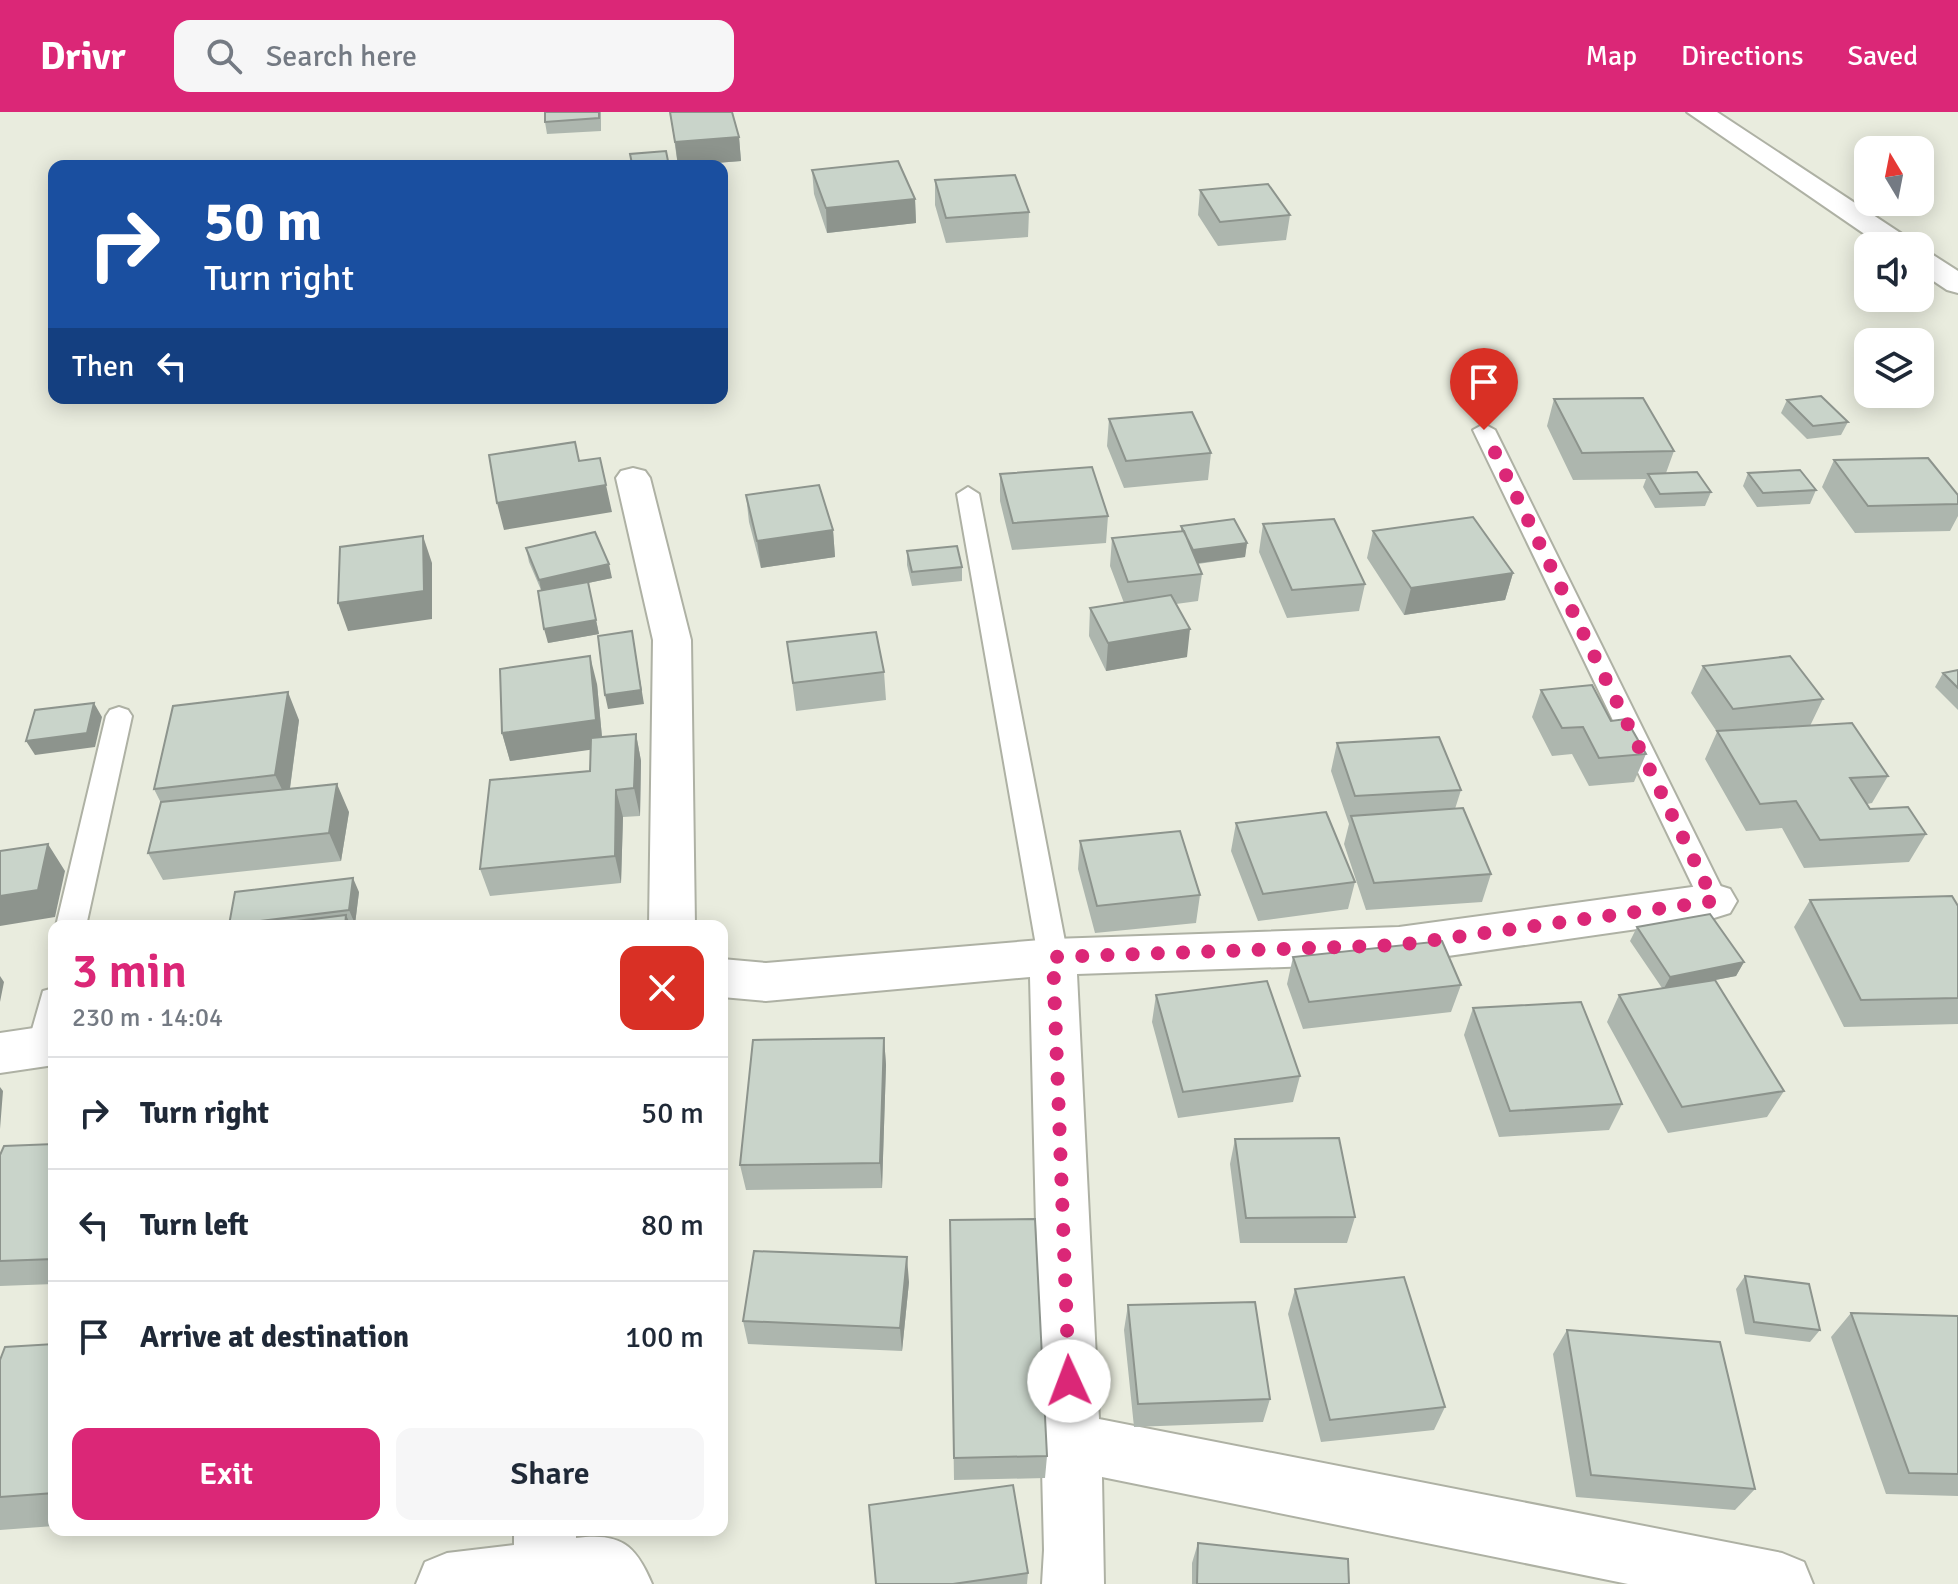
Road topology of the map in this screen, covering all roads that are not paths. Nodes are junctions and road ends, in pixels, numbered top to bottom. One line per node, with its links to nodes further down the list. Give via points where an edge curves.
1 (1700, 112): 2 (street)
2 (1880, 232)
3 (1934, 268): 4 (street)
4 (1958, 284)
5 (1484, 430): 9 (lane)
6 (633, 478): 11 (street, via 672,640)
7 (968, 494): 12 (lane)
8 (119, 716): 10 (lane)
9 (1714, 901): 12 (street, via 1399,945)
10 (72, 920)
11 (672, 920)
12 (1053, 957): 13 (street, via 766,982); 16 (street)
13 (728, 979)
14 (48, 1013): 15 (lane)
15 (32, 1049)
16 (1071, 1442): 20 (street); 21 (street)
17 (544, 1551): 18 (street); 19 (street, via 603,1566)
18 (447, 1584)
19 (621, 1584)
20 (1073, 1584)
21 (1782, 1584)

